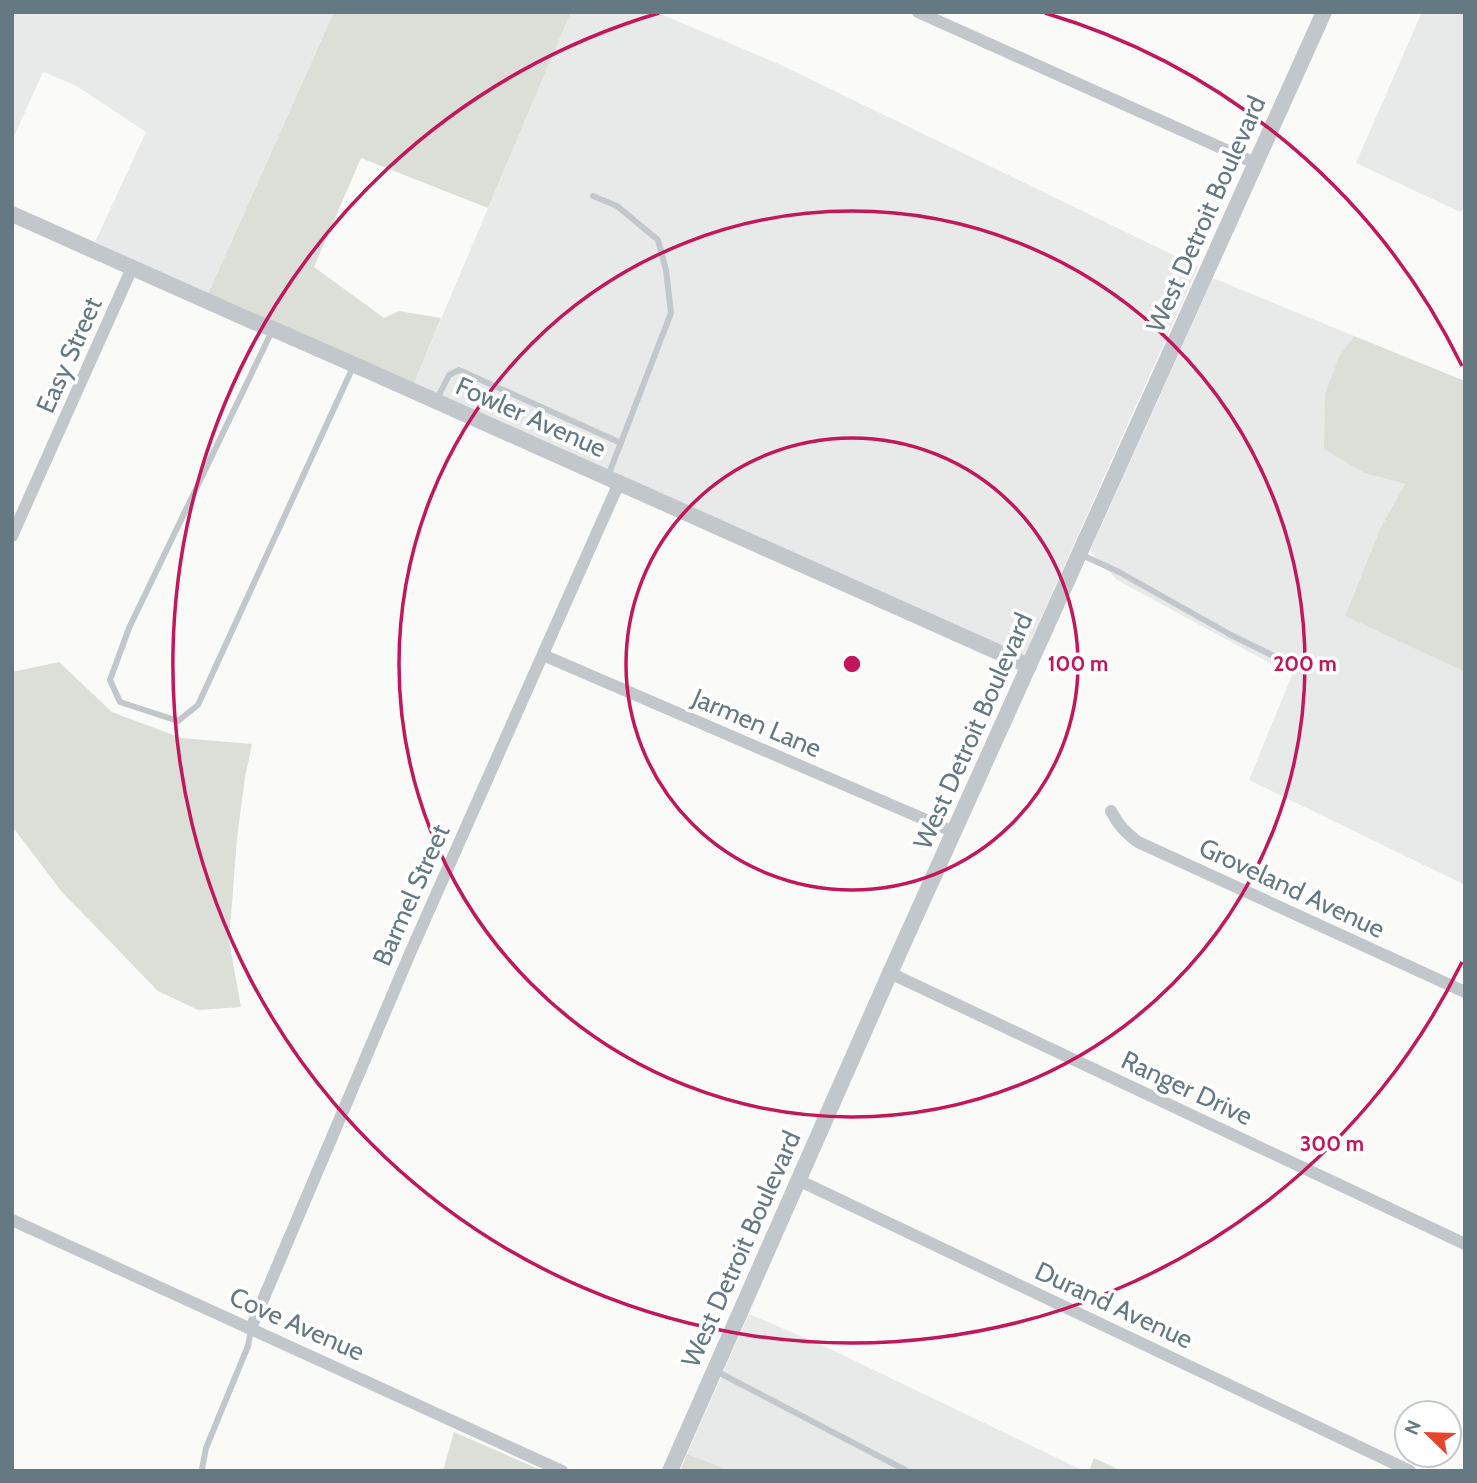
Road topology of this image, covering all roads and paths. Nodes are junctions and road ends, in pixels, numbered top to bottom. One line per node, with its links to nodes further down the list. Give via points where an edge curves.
1 (918, 12): 3 (street)
2 (1324, 12): 3 (street, West Detroit Boulevard)
3 (1255, 163): 13 (street, West Detroit Boulevard)
4 (593, 196): 10 (lane, via 617,206 658,240 671,313)
5 (12, 214): 6 (street, Fowler Avenue)
6 (132, 268): 7 (street, Fowler Avenue); 12 (street, Easy Street)
7 (273, 329): 8 (street, Fowler Avenue); 8 (lane, via 129,628 110,680 120,702 178,720 198,705)
8 (354, 365): 9 (street, Fowler Avenue)
9 (436, 401): 10 (lane, via 449,375 459,370); 11 (street, Fowler Avenue)
10 (621, 443): 11 (lane)
11 (614, 481): 14 (street, Barmel Street); 15 (street, Fowler Avenue)
12 (12, 536)
13 (1080, 554): 15 (street, West Detroit Boulevard); 16 (lane)
14 (543, 655): 18 (street, Jarmen Lane); 24 (street, Barmel Street)
15 (1029, 666): 18 (street, West Detroit Boulevard)
16 (1294, 666)
17 (1111, 811): 20 (street, Groveland Avenue, via 1138,842)
18 (954, 832): 19 (street, West Detroit Boulevard)
19 (890, 973): 21 (street, West Detroit Boulevard); 23 (street, Ranger Drive)
20 (1465, 992)
21 (798, 1180): 25 (street, West Detroit Boulevard); 30 (street, Durand Avenue)
22 (12, 1220): 24 (street, Cove Avenue)
23 (1465, 1244)
24 (251, 1328): 26 (lane); 27 (street, Cove Avenue)
25 (714, 1371): 28 (street, West Detroit Boulevard); 29 (lane)
26 (202, 1469)
27 (562, 1471)
28 (670, 1471)
29 (907, 1471)
30 (1410, 1471)

